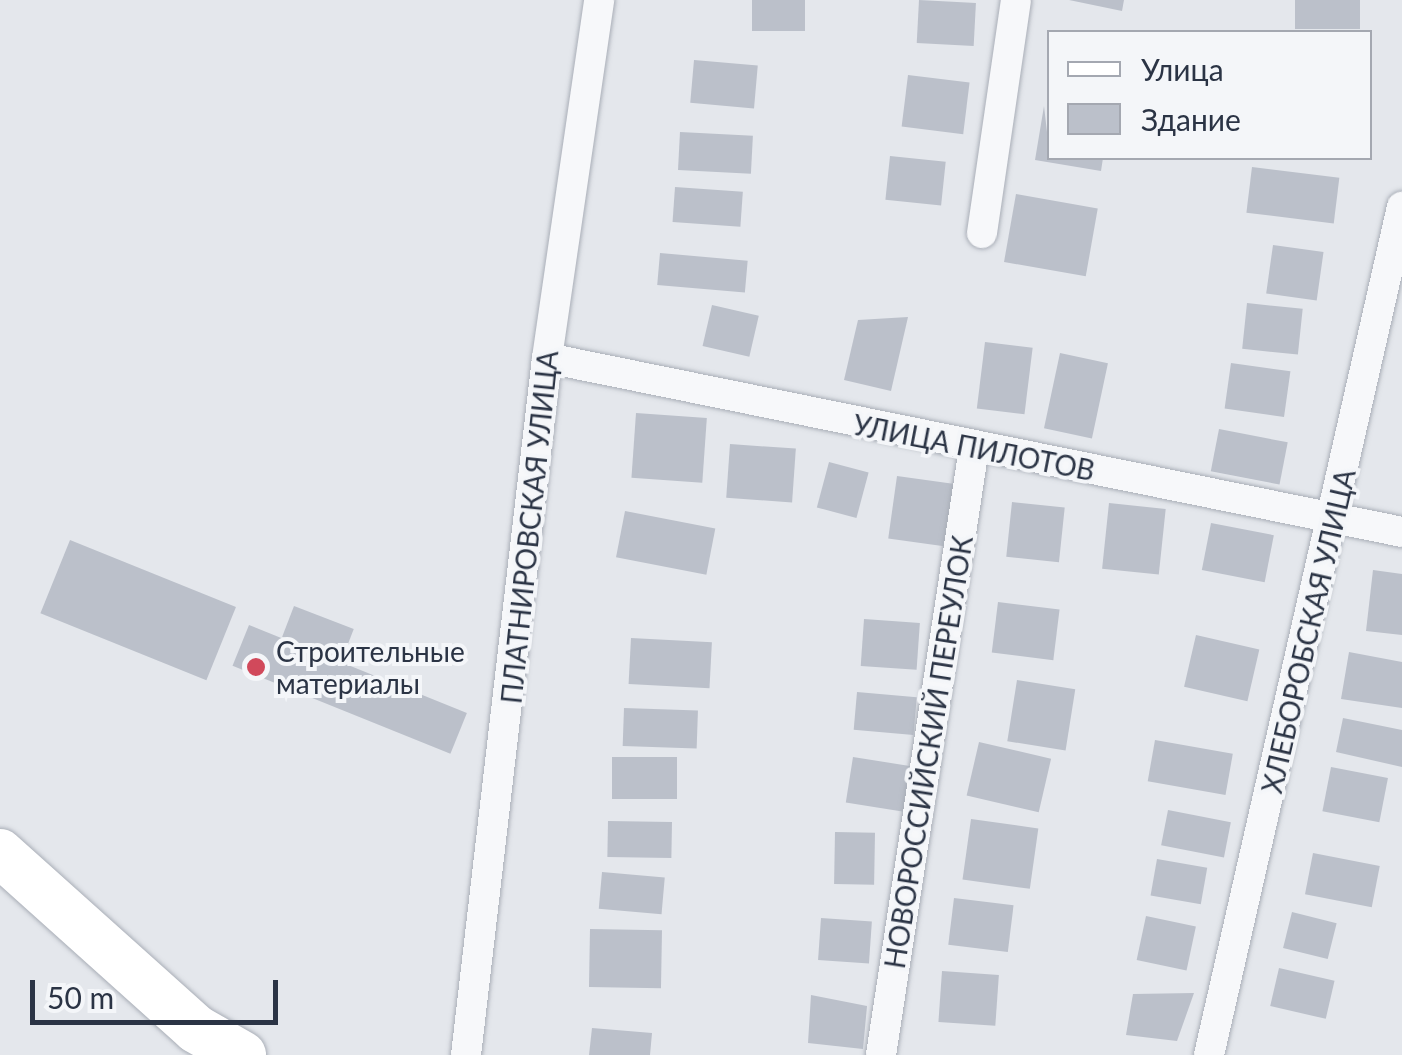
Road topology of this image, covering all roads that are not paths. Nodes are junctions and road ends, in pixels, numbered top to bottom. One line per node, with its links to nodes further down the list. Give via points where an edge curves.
1 (599, 0): 5 (street, ПЛАТНИРОВСКАЯ УЛИЦА)
2 (1016, 0): 4 (street)
3 (1402, 207): 7 (street, ХЛЕБОРОБСКАЯ УЛИЦА)
4 (982, 233)
5 (546, 358): 6 (street, УЛИЦА ПИЛОТОВ); 11 (street, ПЛАТНИРОВСКАЯ УЛИЦА)
6 (974, 448): 7 (street, УЛИЦА ПИЛОТОВ); 12 (street, НОВОРОССИЙСКИЙ ПЕРЕУЛОК)
7 (1335, 518): 8 (street, УЛИЦА ПИЛОТОВ); 13 (street, ХЛЕБОРОБСКАЯ УЛИЦА)
8 (1402, 532)
9 (0, 853): 10 (main road, via 196,1029)
10 (242, 1055)
11 (466, 1055)
12 (882, 1055)
13 (1209, 1055)

